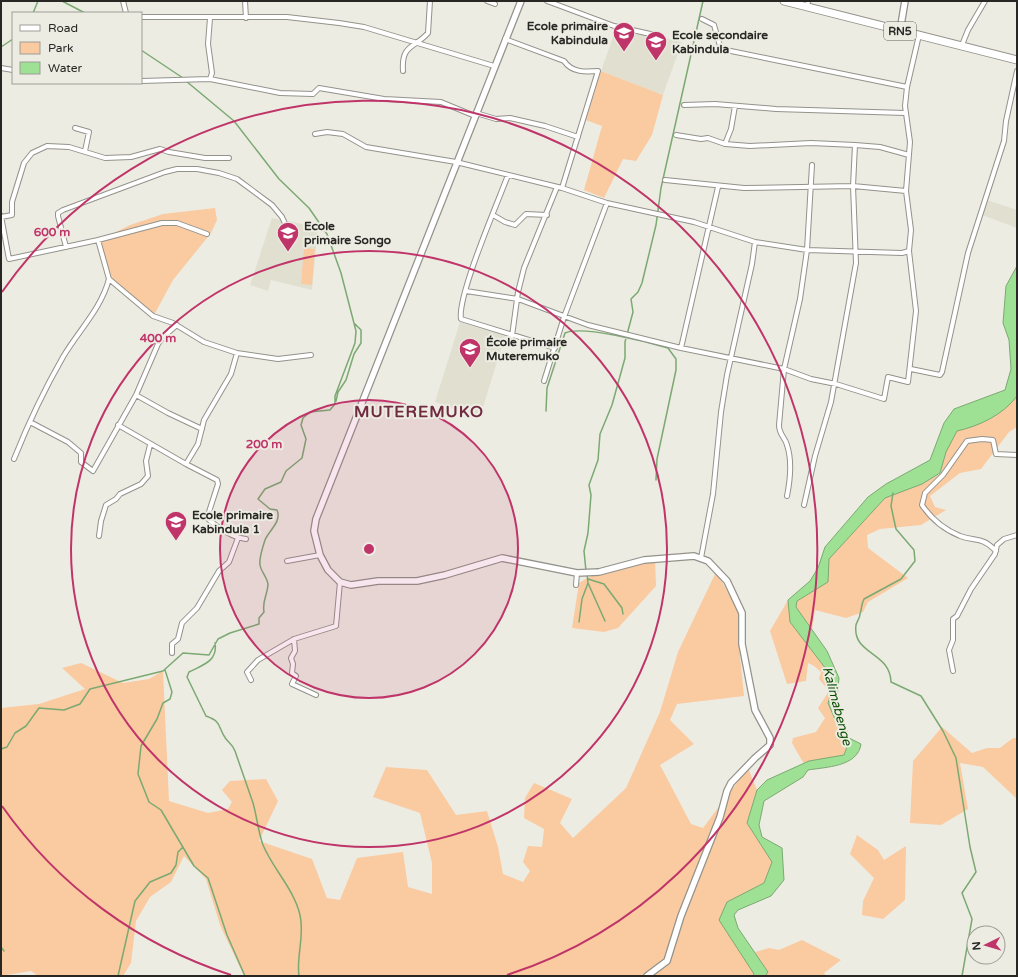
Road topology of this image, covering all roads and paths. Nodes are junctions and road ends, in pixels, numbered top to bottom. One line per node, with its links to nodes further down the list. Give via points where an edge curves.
1 (123, 1): 12 (street)
2 (246, 1): 15 (street)
3 (430, 1): 21 (street, via 428,33)
4 (487, 1): 10 (street)
5 (521, 1): 20 (street)
6 (547, 1): 18 (street, via 614,26)
7 (784, 1): 11 (highway, RN5)
8 (904, 1): 17 (street)
9 (985, 1): 22 (street)
10 (495, 4)
11 (807, 4): 17 (highway, RN5)
12 (126, 12)
13 (142, 17): 14 (street)
14 (210, 18): 15 (street); 29 (street)
15 (246, 18): 21 (street, via 287,17 339,23 364,27)
16 (702, 19): 31 (street, via 714,25 720,46 726,50)
17 (900, 32): 19 (highway, RN5)
18 (654, 35)
19 (919, 35): 22 (highway, RN5); 31 (street)
20 (505, 39): 24 (street); 39 (street, via 564,61 579,71 598,71)
21 (413, 43): 24 (street); 28 (street, via 406,52)
22 (962, 45): 23 (highway, RN5)
23 (1017, 60)
24 (494, 66): 35 (street)
25 (1, 68): 26 (street)
26 (12, 70)
27 (1017, 71): 80 (street, via 1004,141 968,254 942,372 940,375)
28 (402, 72)
29 (210, 79): 30 (street); 35 (street, via 280,93 313,94 319,88 384,99 441,102)
30 (142, 81)
31 (907, 87): 34 (street)
32 (684, 104): 33 (street)
33 (735, 106): 34 (street); 40 (street)
34 (905, 113): 43 (street)
35 (476, 115): 39 (street, via 496,119 510,118); 45 (street)
36 (75, 128): 42 (street, via 89,132)
37 (315, 134): 45 (street, via 343,134 366,147)
38 (676, 135): 40 (street, via 708,138)
39 (578, 137): 52 (street)
40 (725, 144): 41 (street)
41 (855, 145): 43 (street); 49 (street)
42 (85, 151): 44 (street, via 105,158 131,156 160,149 205,158); 58 (street, via 55,146 41,148 32,153 24,163 12,202 12,216)
43 (910, 155): 54 (street)
44 (229, 158)
45 (456, 162): 47 (street); 98 (street, via 316,519 314,531)
46 (812, 165): 53 (street)
47 (508, 175): 50 (street); 56 (street)
48 (665, 180): 51 (street)
49 (853, 186): 53 (street); 54 (street); 67 (street)
50 (557, 187): 52 (street); 57 (street)
51 (718, 187): 53 (street); 59 (street)
52 (562, 188): 55 (street)
53 (810, 188): 65 (street)
54 (906, 191): 66 (street, via 911,230)
55 (607, 203): 59 (street, via 694,222); 71 (street)
56 (493, 214): 57 (street, via 515,225 526,214); 69 (street)
57 (547, 214): 70 (street, via 524,268)
58 (1, 216): 64 (street, via 9,260)
59 (709, 228): 63 (street); 75 (street)
60 (289, 232): 64 (street, via 282,217 272,205 237,179 219,172 186,168 149,177 58,213)
61 (207, 234): 62 (street, via 177,223 162,223)
62 (98, 240): 64 (street); 68 (street)
63 (755, 242): 65 (street); 78 (street)
64 (66, 247)
65 (807, 250): 67 (street); 79 (street, via 800,299)
66 (909, 251): 67 (street); 80 (street, via 916,311)
67 (856, 252): 82 (street)
68 (109, 278): 72 (street, via 153,316); 84 (street, via 98,307 63,357)
69 (466, 291): 70 (street); 73 (street, via 461,315 463,320)
70 (518, 300): 71 (street); 73 (street)
71 (564, 317): 74 (street); 75 (street, via 588,326)
72 (176, 325): 76 (street, via 204,342); 83 (street, via 158,344)
73 (512, 336): 74 (street)
74 (555, 348): 81 (street)
75 (681, 348): 78 (street)
76 (237, 353): 77 (street, via 278,359); 86 (street, via 231,374 207,414)
77 (311, 355)
78 (730, 359): 79 (street); 99 (street, via 721,412 713,494)
79 (784, 369): 82 (street, via 810,379); 91 (street, via 779,425 788,452)
80 (911, 369): 82 (street, via 908,382 888,377 884,399)
81 (544, 382)
82 (835, 384): 92 (street)
83 (136, 395): 85 (street); 86 (street)
84 (30, 422): 85 (street, via 68,442 81,453 81,462 93,471); 89 (street)
85 (118, 425): 87 (street)
86 (202, 429): 90 (street, via 198,444)
87 (150, 444): 90 (street); 94 (street, via 146,461 148,476 141,484 120,494 106,505)
88 (1017, 455): 97 (street, via 996,454 993,440 968,441 926,493 922,505 933,520 944,528 961,536 986,541)
89 (14, 459)
90 (186, 464): 95 (street, via 218,481 207,518)
91 (787, 496)
92 (804, 505)
93 (1017, 535): 97 (street, via 1004,539 997,545)
94 (99, 536)
95 (238, 538): 96 (street); 105 (street, via 229,562 219,571 197,608 182,624 178,639 172,644)
96 (246, 539)
97 (996, 551): 106 (street, via 953,619 954,640 949,650)
98 (320, 555): 100 (street); 102 (street, via 328,570)
99 (701, 558): 101 (street, via 694,556 644,560 600,572); 109 (street, via 714,566 727,581 742,613 742,644 755,710 770,738 770,745 731,783 681,916 667,961)
100 (287, 561)
101 (577, 573): 102 (street, via 502,558 416,581 378,581 351,585); 103 (street)
102 (340, 582): 104 (street, via 336,626)
103 (576, 585)
104 (294, 639): 107 (street, via 253,664 247,672); 108 (street, via 295,651 291,658 292,673 296,676 292,684)
105 (172, 653)
106 (953, 671)
107 (251, 680)
108 (316, 695)
109 (647, 976)

